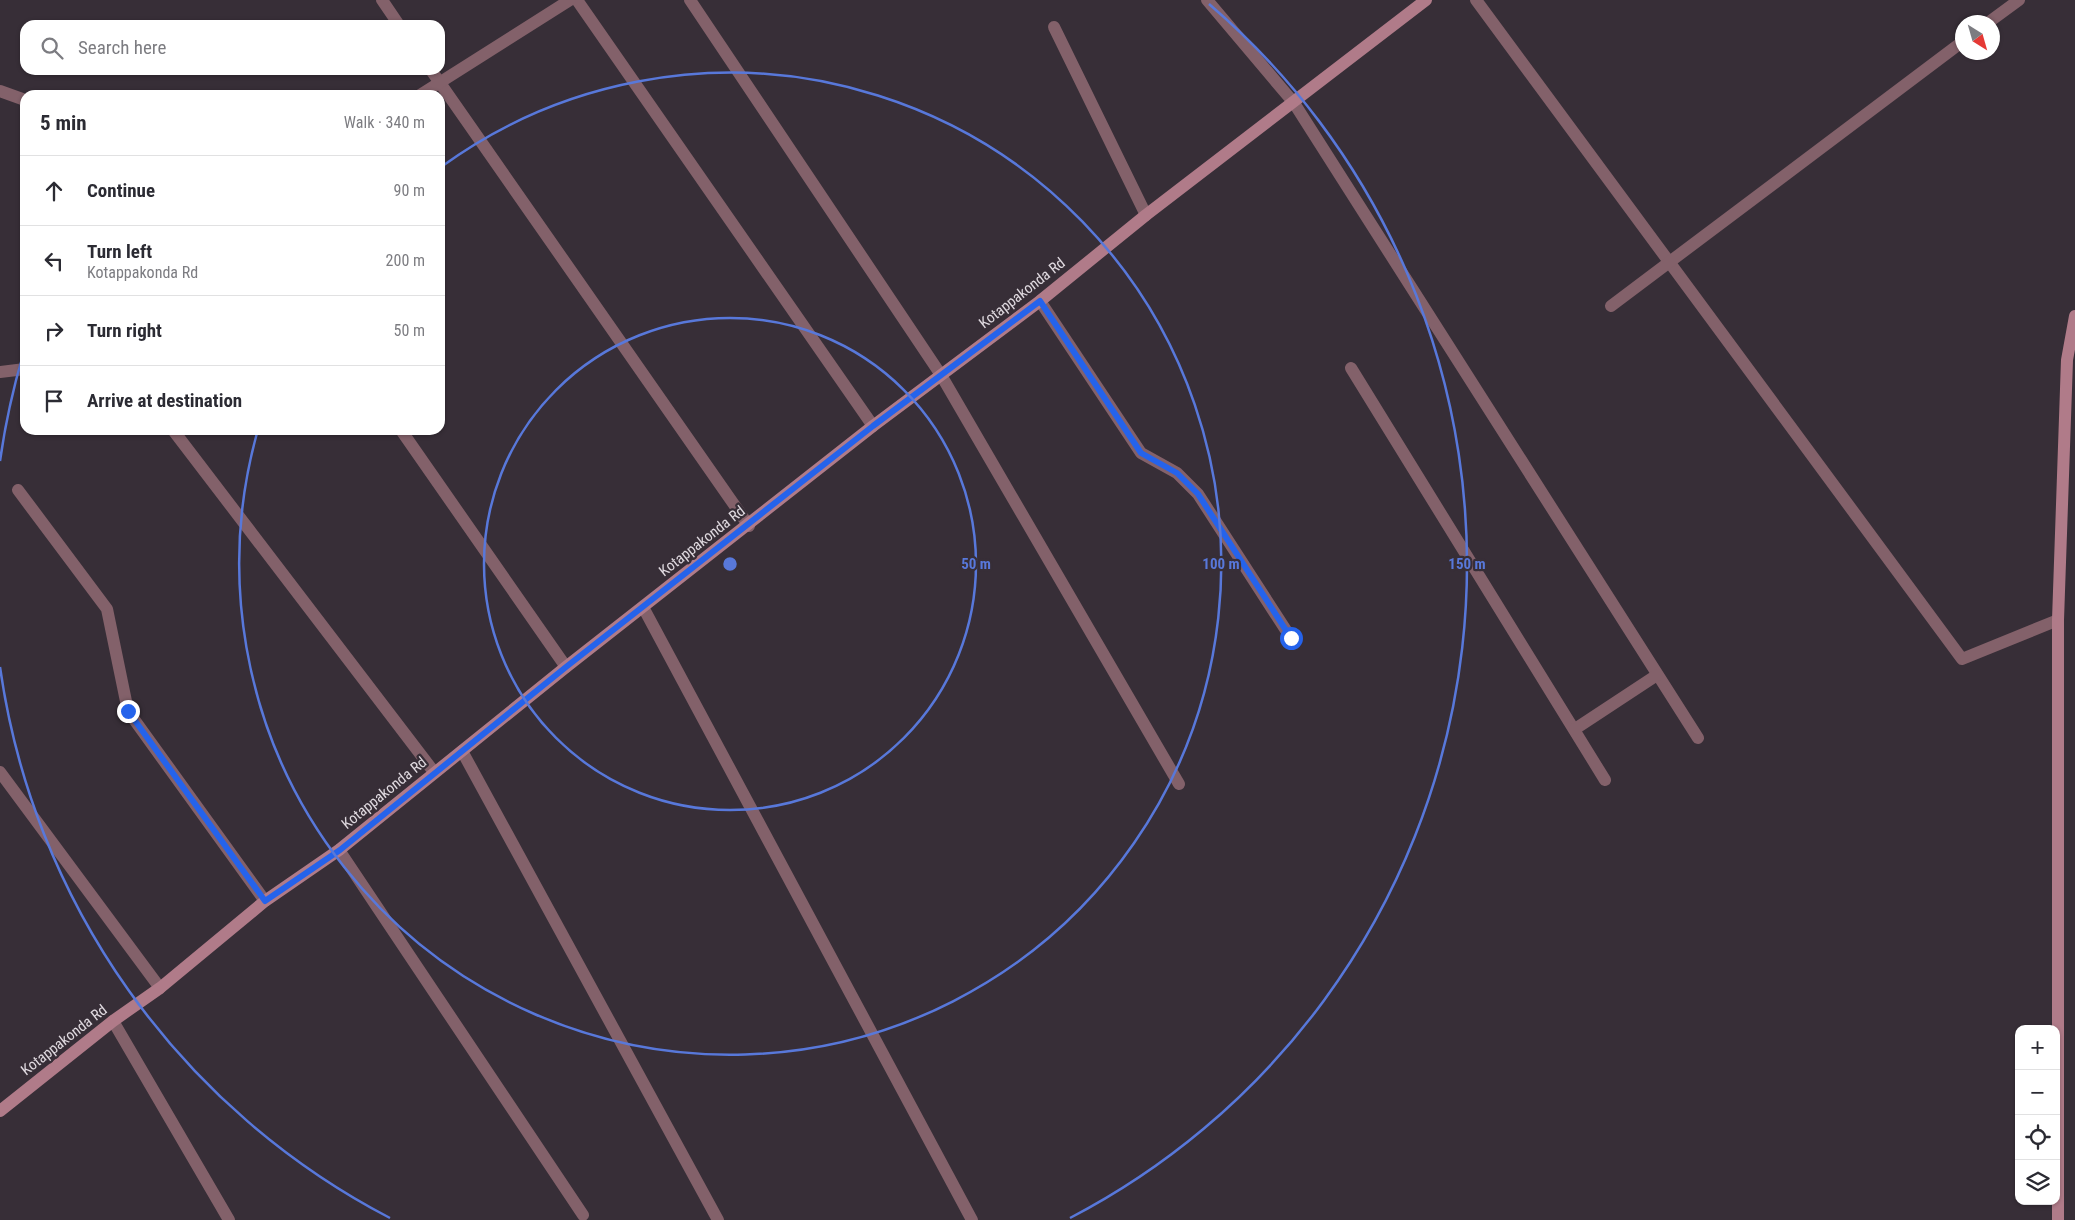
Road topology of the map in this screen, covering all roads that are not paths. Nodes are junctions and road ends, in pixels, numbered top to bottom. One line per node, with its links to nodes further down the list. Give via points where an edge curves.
1 (382, 0): 10 (street)
2 (570, 0): 14 (street)
3 (577, 0): 30 (street)
4 (690, 0): 29 (street)
5 (1207, 0): 20 (street)
6 (1426, 0): 20 (main road, Kotappakonda Rd)
7 (1476, 0): 22 (street)
8 (2019, 0): 9 (street)
9 (1999, 15)
10 (396, 20)
11 (1054, 27): 21 (street)
12 (1955, 47): 22 (street)
13 (434, 75): 14 (street)
14 (439, 82): 15 (street); 16 (street)
15 (427, 90)
16 (445, 90)
17 (0, 91): 19 (street)
18 (445, 91): 34 (street)
19 (20, 98)
20 (1294, 104): 21 (main road, Kotappakonda Rd); 39 (street)
21 (1146, 215): 23 (main road, Kotappakonda Rd)
22 (1670, 262): 24 (street); 36 (street, via 1962,659)
23 (1040, 301): 29 (main road, Kotappakonda Rd); 37 (street, via 1141,453 1177,473 1198,494)
24 (1611, 306)
25 (2075, 316): 36 (main road, via 2067,360)
26 (1351, 368): 40 (street)
27 (20, 370): 28 (street)
28 (0, 372)
29 (940, 375): 30 (main road, Kotappakonda Rd); 46 (street)
30 (873, 426): 34 (main road, Kotappakonda Rd)
31 (177, 435): 44 (street)
32 (404, 435): 38 (street)
33 (18, 490): 48 (street, via 107,608 128,711)
34 (749, 526): 35 (main road, Kotappakonda Rd)
35 (643, 607): 38 (main road, Kotappakonda Rd); 55 (street)
36 (2058, 620): 56 (main road)
37 (1291, 638)
38 (566, 667): 42 (main road, Kotappakonda Rd)
39 (1657, 675): 40 (street); 41 (street)
40 (1574, 729): 45 (street)
41 (1698, 738)
42 (462, 751): 44 (main road, Kotappakonda Rd); 54 (street)
43 (0, 772): 49 (street)
44 (434, 772): 47 (main road, Kotappakonda Rd)
45 (1605, 780)
46 (1180, 784)
47 (340, 850): 48 (main road, Kotappakonda Rd); 52 (street)
48 (265, 901): 49 (main road, Kotappakonda Rd)
49 (160, 988): 50 (main road, Kotappakonda Rd)
50 (113, 1021): 51 (main road, Kotappakonda Rd); 53 (street)
51 (0, 1111)
52 (583, 1214)
53 (229, 1220)
54 (718, 1220)
55 (972, 1220)
56 (2058, 1220)

